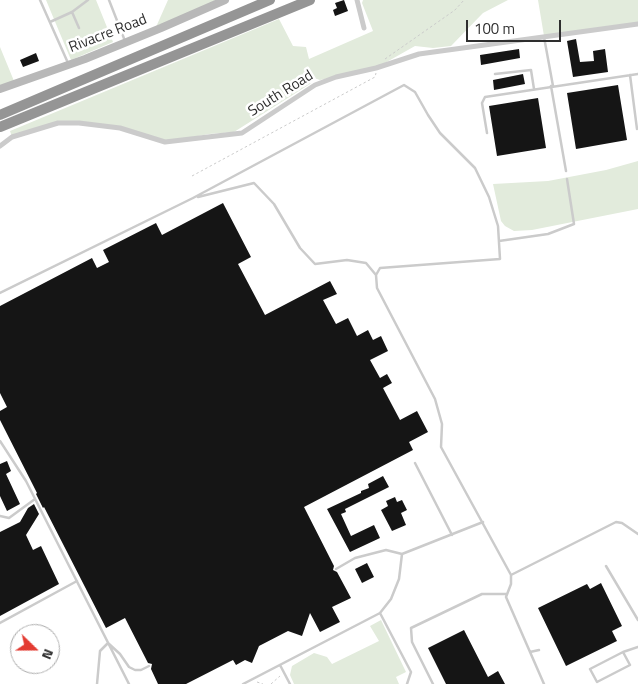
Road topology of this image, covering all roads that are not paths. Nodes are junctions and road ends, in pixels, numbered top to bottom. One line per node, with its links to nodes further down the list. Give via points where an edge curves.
1 (40, 0): 9 (lane)
2 (88, 0): 8 (lane)
3 (109, 0): 14 (lane)
4 (225, 0): 14 (main road, Rivacre Road)
5 (270, 0): 22 (highway)
6 (310, 0): 23 (highway)
7 (357, 0): 12 (street)
8 (72, 12): 9 (lane); 11 (lane)
9 (50, 22): 15 (lane)
10 (638, 24): 13 (street, South Road)
11 (79, 28)
12 (364, 28)
13 (544, 36): 19 (lane); 26 (street, South Road, via 419,54 336,77 314,85 242,133 165,142 120,128 79,122 58,123 12,137)
14 (126, 42): 15 (main road, Rivacre Road)
15 (69, 65): 20 (main road, Rivacre Road)
16 (495, 74): 21 (lane, via 531,70)
17 (638, 74): 18 (lane)
18 (630, 75): 19 (lane); 24 (lane)
19 (552, 86): 21 (lane); 27 (lane)
20 (0, 89)
21 (534, 89): 25 (lane, via 485,97 482,103)
22 (0, 114)
23 (0, 127)
24 (638, 129)
25 (487, 133)
26 (0, 146)
27 (566, 171)
28 (567, 179): 30 (lane, via 574,224 548,234)
29 (193, 198): 30 (lane, via 404,85 415,92 440,132 475,168 489,197); 31 (lane, via 254,183 274,204 300,248 316,264 347,260 366,263); 32 (lane)
30 (499, 242): 31 (lane, via 500,259 380,268)
31 (376, 275): 37 (lane, via 377,288 435,399 442,424 441,447)
32 (0, 293)
33 (0, 442): 35 (lane)
34 (415, 463): 39 (lane)
35 (35, 499): 36 (lane, via 9,518); 44 (lane)
36 (0, 516)
37 (483, 522): 39 (lane); 43 (lane)
38 (638, 534): 43 (lane, via 622,522 616,522)
39 (452, 535): 40 (lane)
40 (402, 554): 42 (lane, via 386,550 355,558); 46 (lane, via 399,579 391,599)
41 (606, 566): 47 (lane)
42 (336, 569)
43 (511, 575): 45 (lane)
44 (77, 581): 48 (lane); 49 (lane)
45 (507, 594): 52 (lane); 61 (lane, via 482,594 411,628 412,642)
46 (380, 613): 54 (lane); 60 (lane, via 411,672)
47 (638, 620)
48 (0, 622)
49 (108, 643): 55 (lane, via 134,670); 56 (lane, via 100,651); 57 (lane)
50 (638, 647): 53 (lane)
51 (539, 650): 52 (lane)
52 (530, 652): 62 (lane)
53 (623, 652): 53 (lane, via 630,666 597,682 590,669)
54 (280, 664): 58 (lane); 59 (lane)
55 (149, 666)
56 (97, 684)
57 (129, 684)
58 (243, 684)
59 (290, 684)
60 (407, 684)
61 (433, 684)
62 (544, 684)

